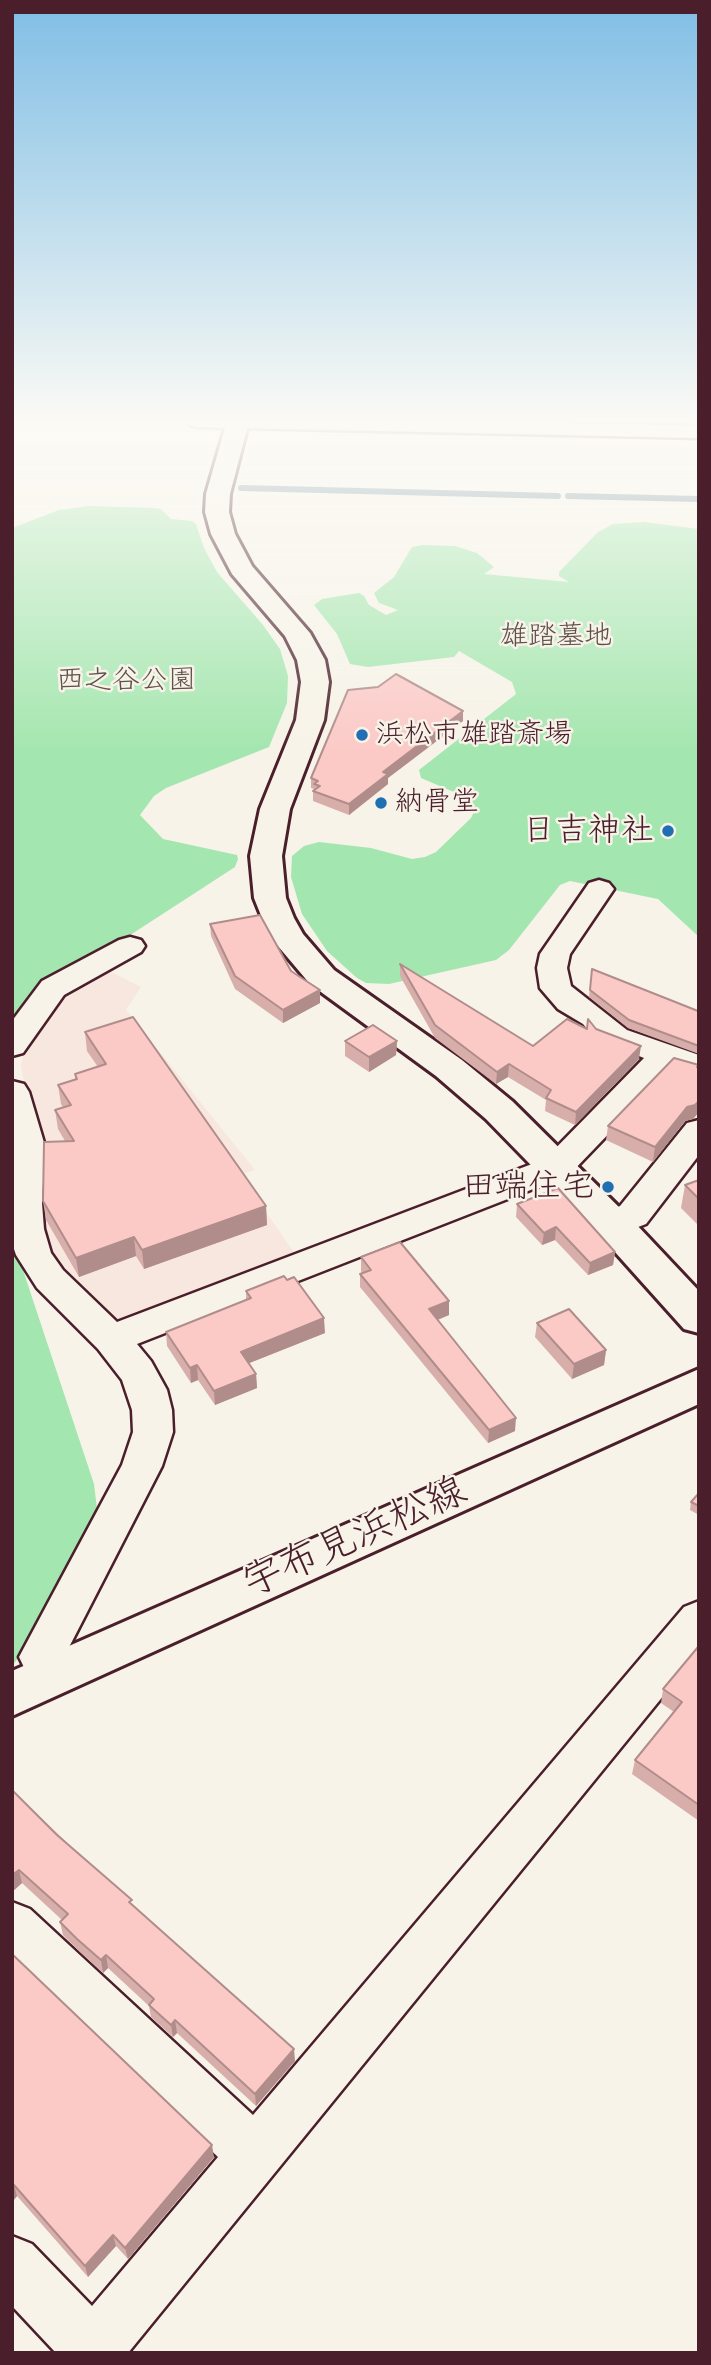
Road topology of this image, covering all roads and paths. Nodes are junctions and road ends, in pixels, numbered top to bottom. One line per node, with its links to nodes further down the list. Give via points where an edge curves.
1 (222, 531): 9 (street, via 241,569 297,633 314,674 314,704 275,808 266,856 270,898 278,918 322,977 475,1088)
2 (599, 890): 5 (street, via 555,954 556,988 607,1032)
3 (130, 946): 4 (street, via 53,988)
4 (12, 1046)
5 (667, 1054): 6 (street); 9 (street)
6 (699, 1067)
7 (12, 1092): 12 (street, via 28,1146 24,1203 34,1255 50,1279)
8 (699, 1131): 10 (street, via 633,1215)
9 (557, 1167): 10 (street); 12 (street)
10 (612, 1224): 11 (street)
11 (699, 1318)
12 (111, 1339): 15 (street, via 147,1390 153,1432 142,1466 41,1657)
13 (699, 1385): 15 (street, 宇布見浜松線)
14 (699, 1619): 17 (street)
15 (31, 1685)
16 (12, 1926): 17 (street)
17 (255, 2154): 19 (street)
18 (12, 2264): 19 (street)
19 (93, 2352)

